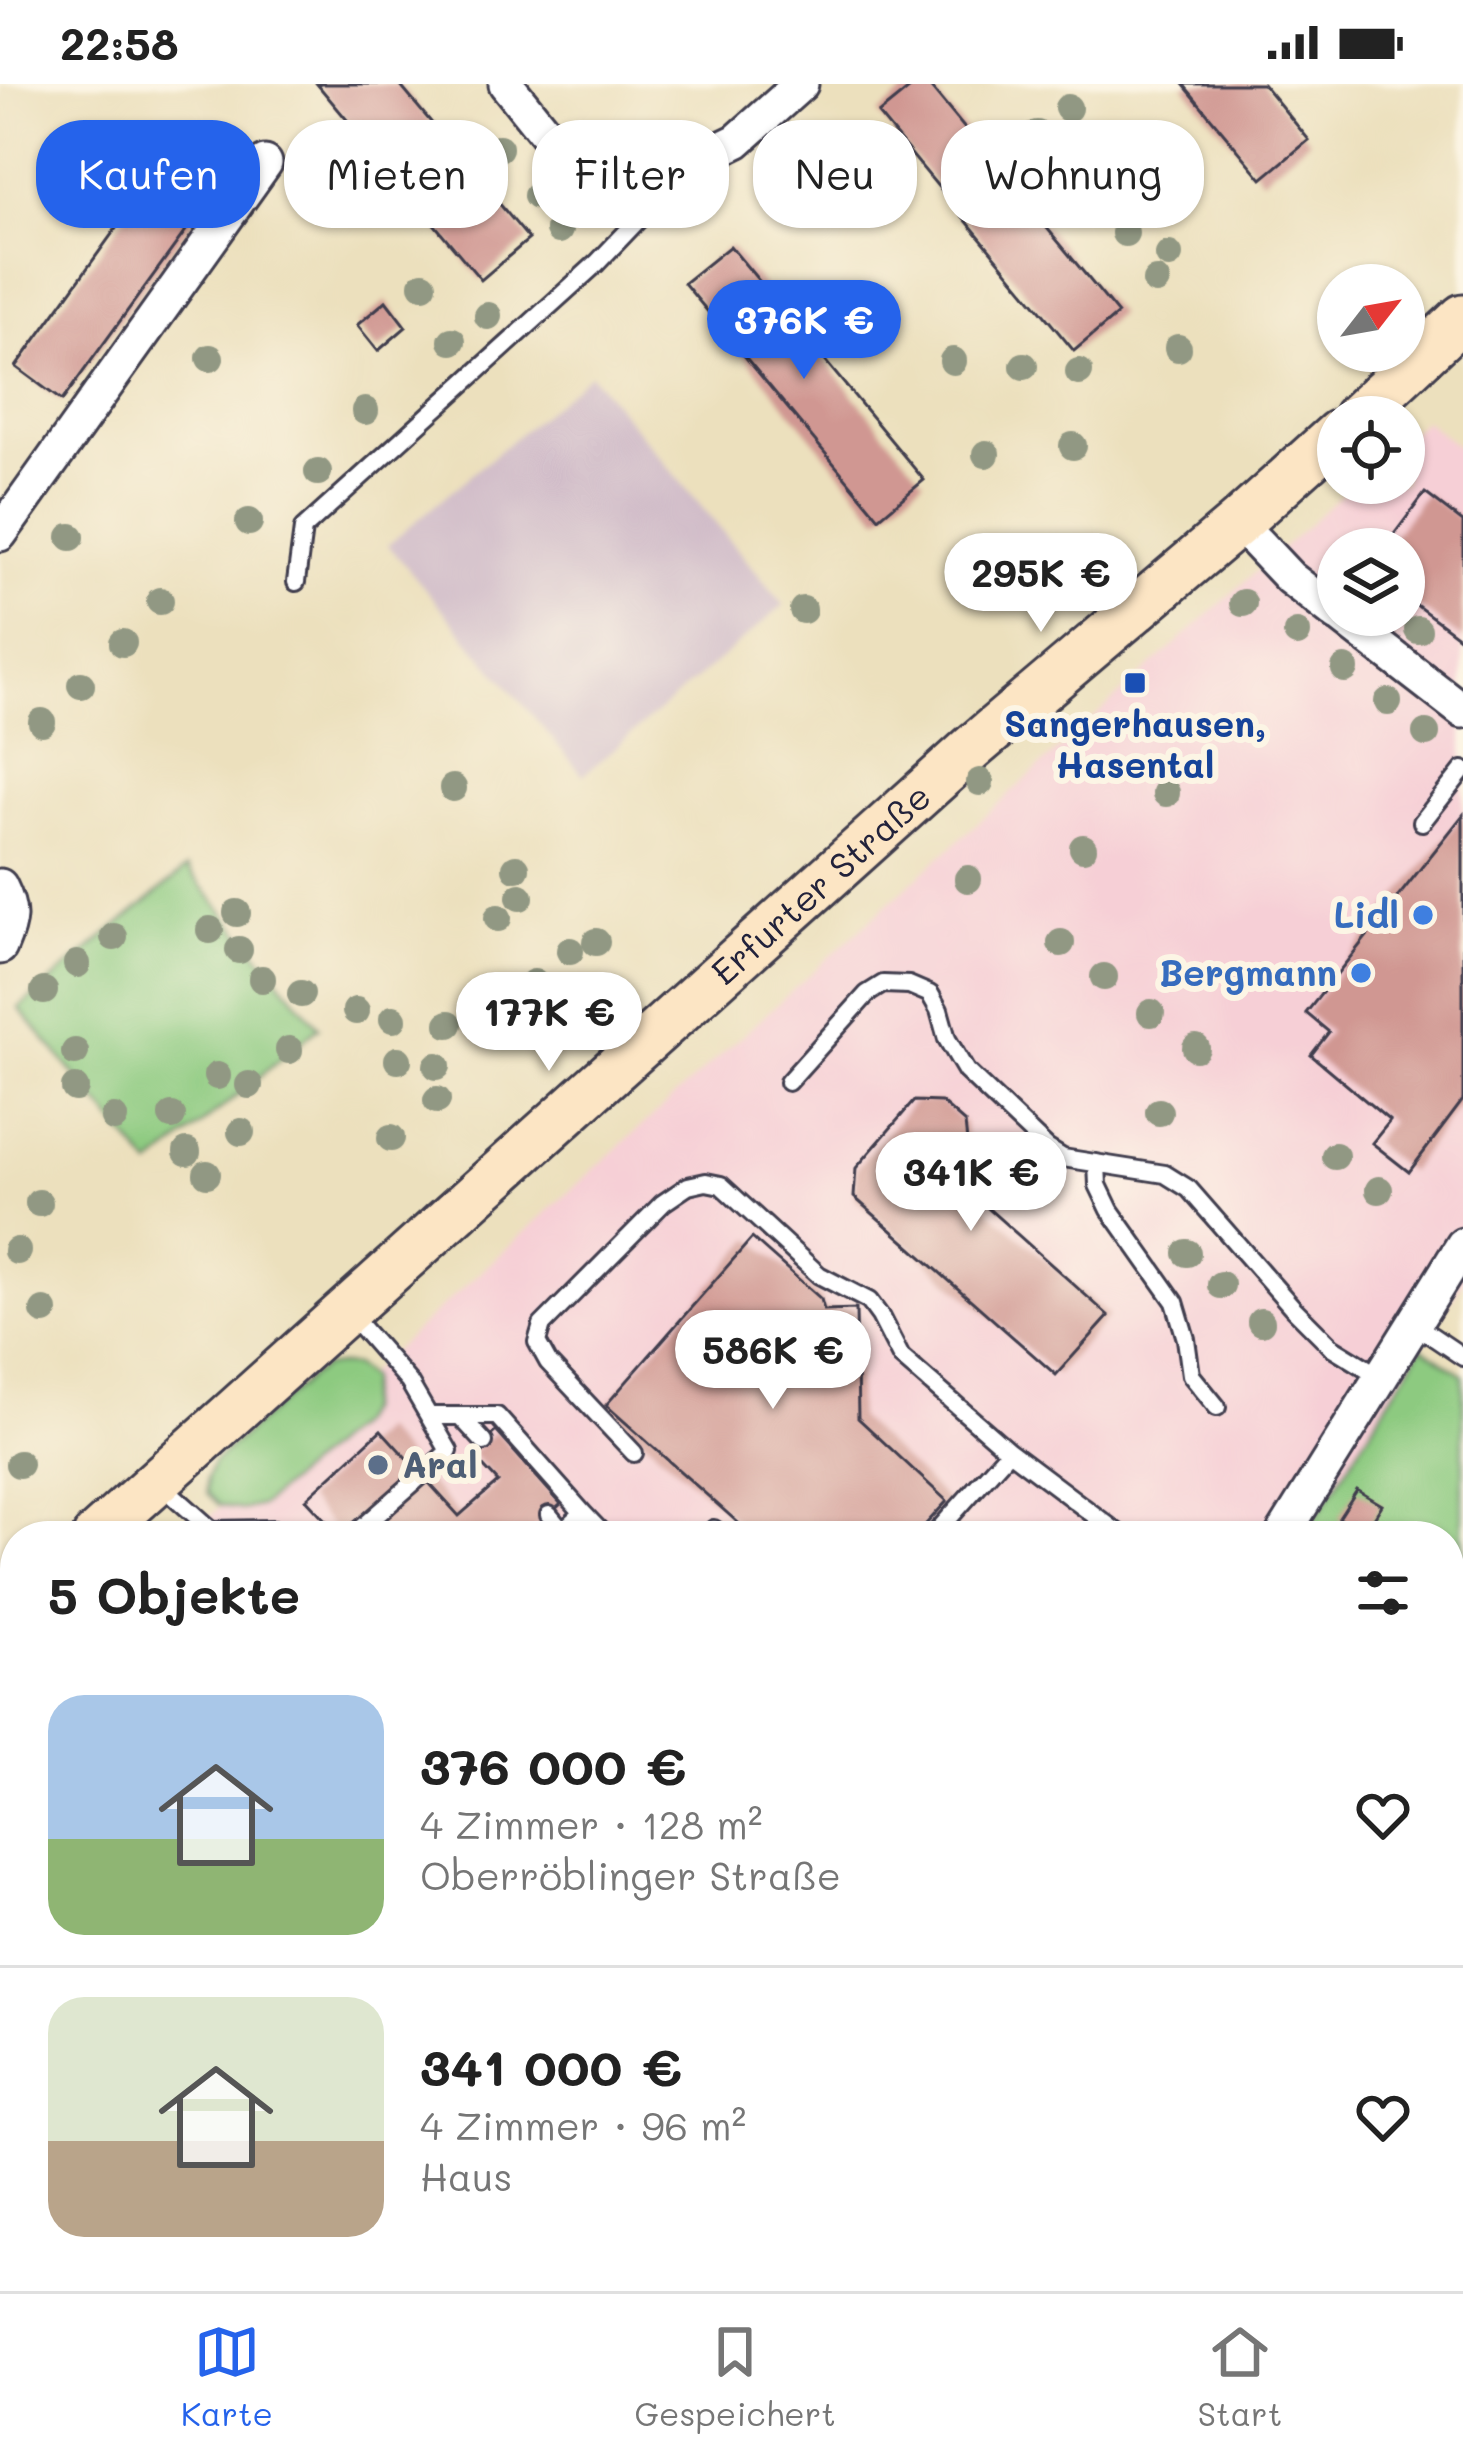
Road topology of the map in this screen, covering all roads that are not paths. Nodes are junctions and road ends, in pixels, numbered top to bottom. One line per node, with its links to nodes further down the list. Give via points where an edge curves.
1 (506, 84): 3 (street)
2 (801, 84): 4 (street)
3 (535, 120)
4 (729, 145)
5 (265, 163): 11 (street)
6 (631, 228): 12 (lane, via 304,529)
7 (1463, 317): 8 (main road)
8 (1378, 396)
9 (1317, 452): 10 (main road, Erfurter Straße)
10 (1238, 523): 13 (street); 23 (main road, Erfurter Straße, via 972,748)
11 (0, 534)
12 (296, 582)
13 (1317, 599)
14 (1365, 636): 15 (street)
15 (1463, 711)
16 (1463, 770): 17 (lane)
17 (1422, 822)
18 (0, 886): 19 (street, via 10,923)
19 (0, 947)
20 (788, 1082): 21 (lane, via 867,994 883,984 909,985 930,994 966,1071 1046,1148)
21 (1097, 1163): 26 (lane, via 1165,1174 1189,1189 1332,1347); 27 (lane, via 1111,1210 1175,1302 1191,1376)
22 (1463, 1245): 24 (street)
23 (348, 1310): 28 (lane); 33 (main road, Erfurter Straße)
24 (1414, 1324): 25 (lane); 26 (street)
25 (1463, 1357)
26 (1382, 1377): 44 (street)
27 (1217, 1407)
28 (429, 1416): 29 (lane); 38 (lane, via 449,1451)
29 (460, 1416): 30 (lane); 34 (lane, via 497,1416)
30 (484, 1442)
31 (1009, 1451): 32 (lane, via 902,1357 869,1301 819,1275 721,1185 706,1182 663,1203 542,1325 537,1342); 42 (lane); 43 (lane)
32 (634, 1453)
33 (158, 1481): 36 (main road, Erfurter Straße); 37 (lane)
34 (583, 1513): 40 (lane); 41 (lane)
35 (549, 1515): 39 (lane)
36 (113, 1521)
37 (201, 1521)
38 (370, 1521)
39 (553, 1521)
40 (575, 1521)
41 (591, 1521)
42 (946, 1521)
43 (1102, 1521)
44 (1291, 1521)

